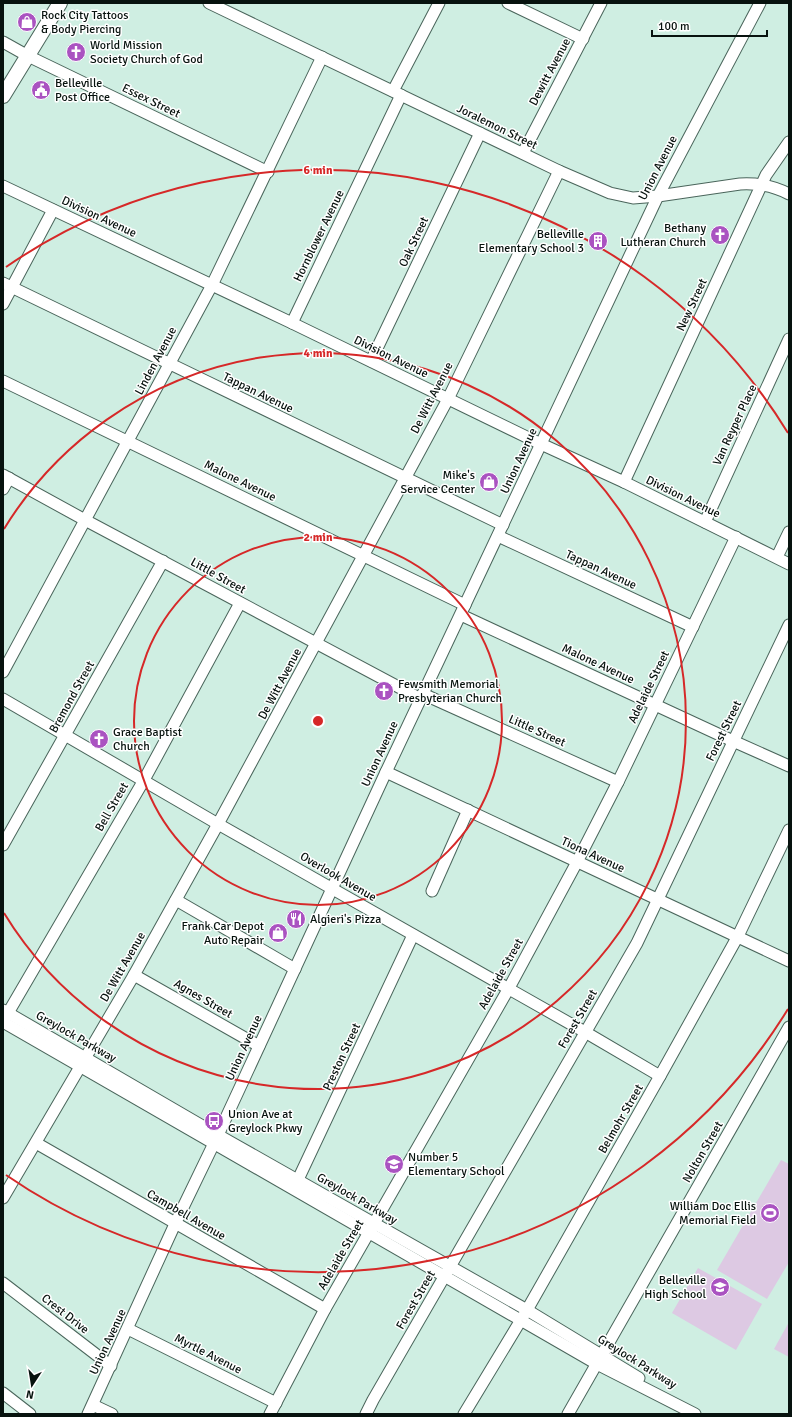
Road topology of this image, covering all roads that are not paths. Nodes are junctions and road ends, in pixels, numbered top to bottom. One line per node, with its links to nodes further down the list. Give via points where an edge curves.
1 (60, 3): 9 (main road)
2 (208, 3): 10 (street, Joralemon Street)
3 (439, 3): 11 (street, Hornblower Avenue)
4 (508, 3): 7 (street)
5 (601, 3): 7 (street, Dewitt Avenue)
6 (760, 3): 21 (street, Union Avenue)
7 (582, 38): 15 (street, Dewitt Avenue)
8 (3, 42): 9 (street, Essex Street)
9 (28, 56): 12 (main road); 17 (street, Essex Street)
10 (322, 58): 11 (street, Joralemon Street); 17 (street, Linden Avenue)
11 (397, 93): 13 (street, Joralemon Street); 26 (street, Hornblower Avenue)
12 (3, 96)
13 (480, 133): 15 (street, Joralemon Street); 28 (street, Oak Street)
14 (789, 142): 18 (street, New Street)
15 (523, 153): 16 (street, Joralemon Street)
16 (559, 171): 21 (street, Joralemon Street, via 610,193 637,198); 31 (street, De Witt Avenue)
17 (268, 172): 24 (street, Linden Avenue)
18 (762, 185): 20 (street, Joralemon Street); 21 (street, Joralemon Street, via 740,184); 36 (street, New Street)
19 (3, 186): 22 (street, Division Avenue)
20 (789, 194)
21 (658, 196): 33 (street, Union Avenue)
22 (53, 210): 23 (street); 24 (street, Division Avenue)
23 (7, 285): 25 (street); 29 (street, Tappan Avenue)
24 (212, 285): 26 (street, Division Avenue); 29 (street, Linden Avenue)
25 (3, 304)
26 (292, 323): 28 (street, Division Avenue)
27 (789, 339): 39 (street, Van Reyper Place)
28 (371, 361): 31 (street, Division Avenue)
29 (169, 365): 32 (street, Linden Avenue); 35 (street, Tappan Avenue)
30 (3, 381): 32 (street, Malone Avenue)
31 (448, 399): 33 (street, Division Avenue); 35 (street, De Witt Avenue)
32 (128, 441): 38 (street, Linden Avenue); 44 (street, Malone Avenue)
33 (541, 444): 36 (street, Division Avenue); 40 (street, Union Avenue)
34 (6, 476): 37 (street); 38 (street, Little Street)
35 (405, 478): 40 (street, Tappan Avenue); 44 (street, De Witt Avenue)
36 (624, 482): 39 (street, Division Avenue)
37 (3, 489)
38 (85, 520): 46 (street, Little Street); 53 (street, Linden Avenue)
39 (705, 522): 43 (street, Division Avenue)
40 (503, 526): 42 (street, Union Avenue)
41 (789, 532): 45 (street)
42 (498, 536): 49 (street, Union Avenue); 51 (street, Tappan Avenue)
43 (736, 537): 45 (street, Division Avenue); 51 (street, Adelaide Street)
44 (363, 556): 49 (street, Malone Avenue); 52 (street, De Witt Avenue)
45 (777, 557): 47 (street, Division Avenue)
46 (163, 561): 48 (street, Little Street); 57 (street, Bremond Street)
47 (789, 564)
48 (240, 603): 52 (street, Little Street); 61 (street, Bell Street)
49 (463, 610): 54 (street, Union Avenue); 56 (street, Malone Avenue)
50 (789, 625): 58 (street, Forest Street)
51 (692, 627): 56 (street, Adelaide Street)
52 (316, 643): 54 (street, Little Street); 64 (street, De Witt Avenue)
53 (3, 672)
54 (422, 696): 60 (street, Union Avenue); 62 (street, Little Street)
55 (3, 699): 57 (street, Overlook Avenue)
56 (655, 704): 58 (street, Malone Avenue); 62 (street, Adelaide Street)
57 (66, 735): 61 (street, Overlook Avenue); 66 (street, Bremond Street)
58 (733, 741): 59 (street, Malone Avenue); 70 (street, Forest Street)
59 (789, 766)
60 (386, 772): 63 (street, Tiona Avenue); 68 (street, Union Avenue)
61 (144, 780): 64 (street, Overlook Avenue); 78 (street, Bell Street)
62 (618, 782): 67 (street, Adelaide Street)
63 (468, 810): 67 (street, Tiona Avenue); 69 (street)
64 (218, 824): 68 (street, Overlook Avenue); 71 (street, De Witt Avenue)
65 (789, 830): 73 (street, Belmohr Street)
66 (3, 845)
67 (577, 862): 70 (street, Tiona Avenue); 77 (street, Adelaide Street)
68 (332, 889): 72 (street, Overlook Avenue); 75 (street, Union Avenue)
69 (432, 892)
70 (658, 899): 73 (street, Tiona Avenue); 80 (street, Forest Street, via 637,943)
71 (176, 900): 75 (street); 76 (street, De Witt Avenue)
72 (413, 935): 77 (street, Overlook Avenue); 86 (street, Preston Street)
73 (738, 936): 74 (street, Tiona Avenue); 83 (street, Belmohr Street)
74 (789, 960)
75 (295, 969): 81 (street, Union Avenue)
76 (134, 975): 81 (street, Agnes Street); 82 (street, De Witt Avenue)
77 (509, 988): 80 (street, Overlook Avenue); 89 (street, Adelaide Street)
78 (5, 1015): 82 (street, Greylock Parkway)
79 (789, 1027): 96 (street, Nolton Street)
80 (585, 1032): 83 (street, Overlook Avenue); 90 (street, Forest Street)
81 (260, 1046): 84 (street, Union Avenue)
82 (83, 1062): 84 (street, Greylock Parkway); 85 (street, De Witt Avenue)
83 (660, 1076): 93 (street, Belmohr Street)
84 (216, 1139): 86 (street, Greylock Parkway); 88 (street, Union Avenue)
85 (36, 1142): 87 (street, De Witt Avenue); 88 (street, Campbell Avenue)
86 (296, 1185): 89 (street, Greylock Parkway)
87 (3, 1198)
88 (175, 1224): 92 (street, Campbell Avenue); 95 (street, Union Avenue)
89 (372, 1228): 90 (street, Greylock Parkway); 92 (street, Adelaide Street)
90 (447, 1272): 93 (street, Greylock Parkway); 94 (street, Greylock Parkway); 104 (street, Forest Street)
91 (3, 1283): 97 (street, Crest Drive)
92 (325, 1309): 99 (street, Adelaide Street)
93 (527, 1310): 94 (street, Belmohr Street); 96 (street, Greylock Parkway)
94 (520, 1320): 96 (street, Greylock Parkway); 105 (street, Belmohr Street)
95 (128, 1329): 97 (street, Union Avenue); 99 (street, Myrtle Avenue)
96 (600, 1360): 106 (street, Nolton Street); 107 (street, Greylock Parkway)
97 (111, 1366): 100 (street, Union Avenue)
98 (3, 1393): 101 (street)
99 (276, 1403): 103 (street, Adelaide Street)
100 (90, 1409): 102 (street)
101 (30, 1414)
102 (112, 1414)
103 (270, 1414)
104 (366, 1414)
105 (464, 1414)
106 (568, 1414)
107 (695, 1414)

